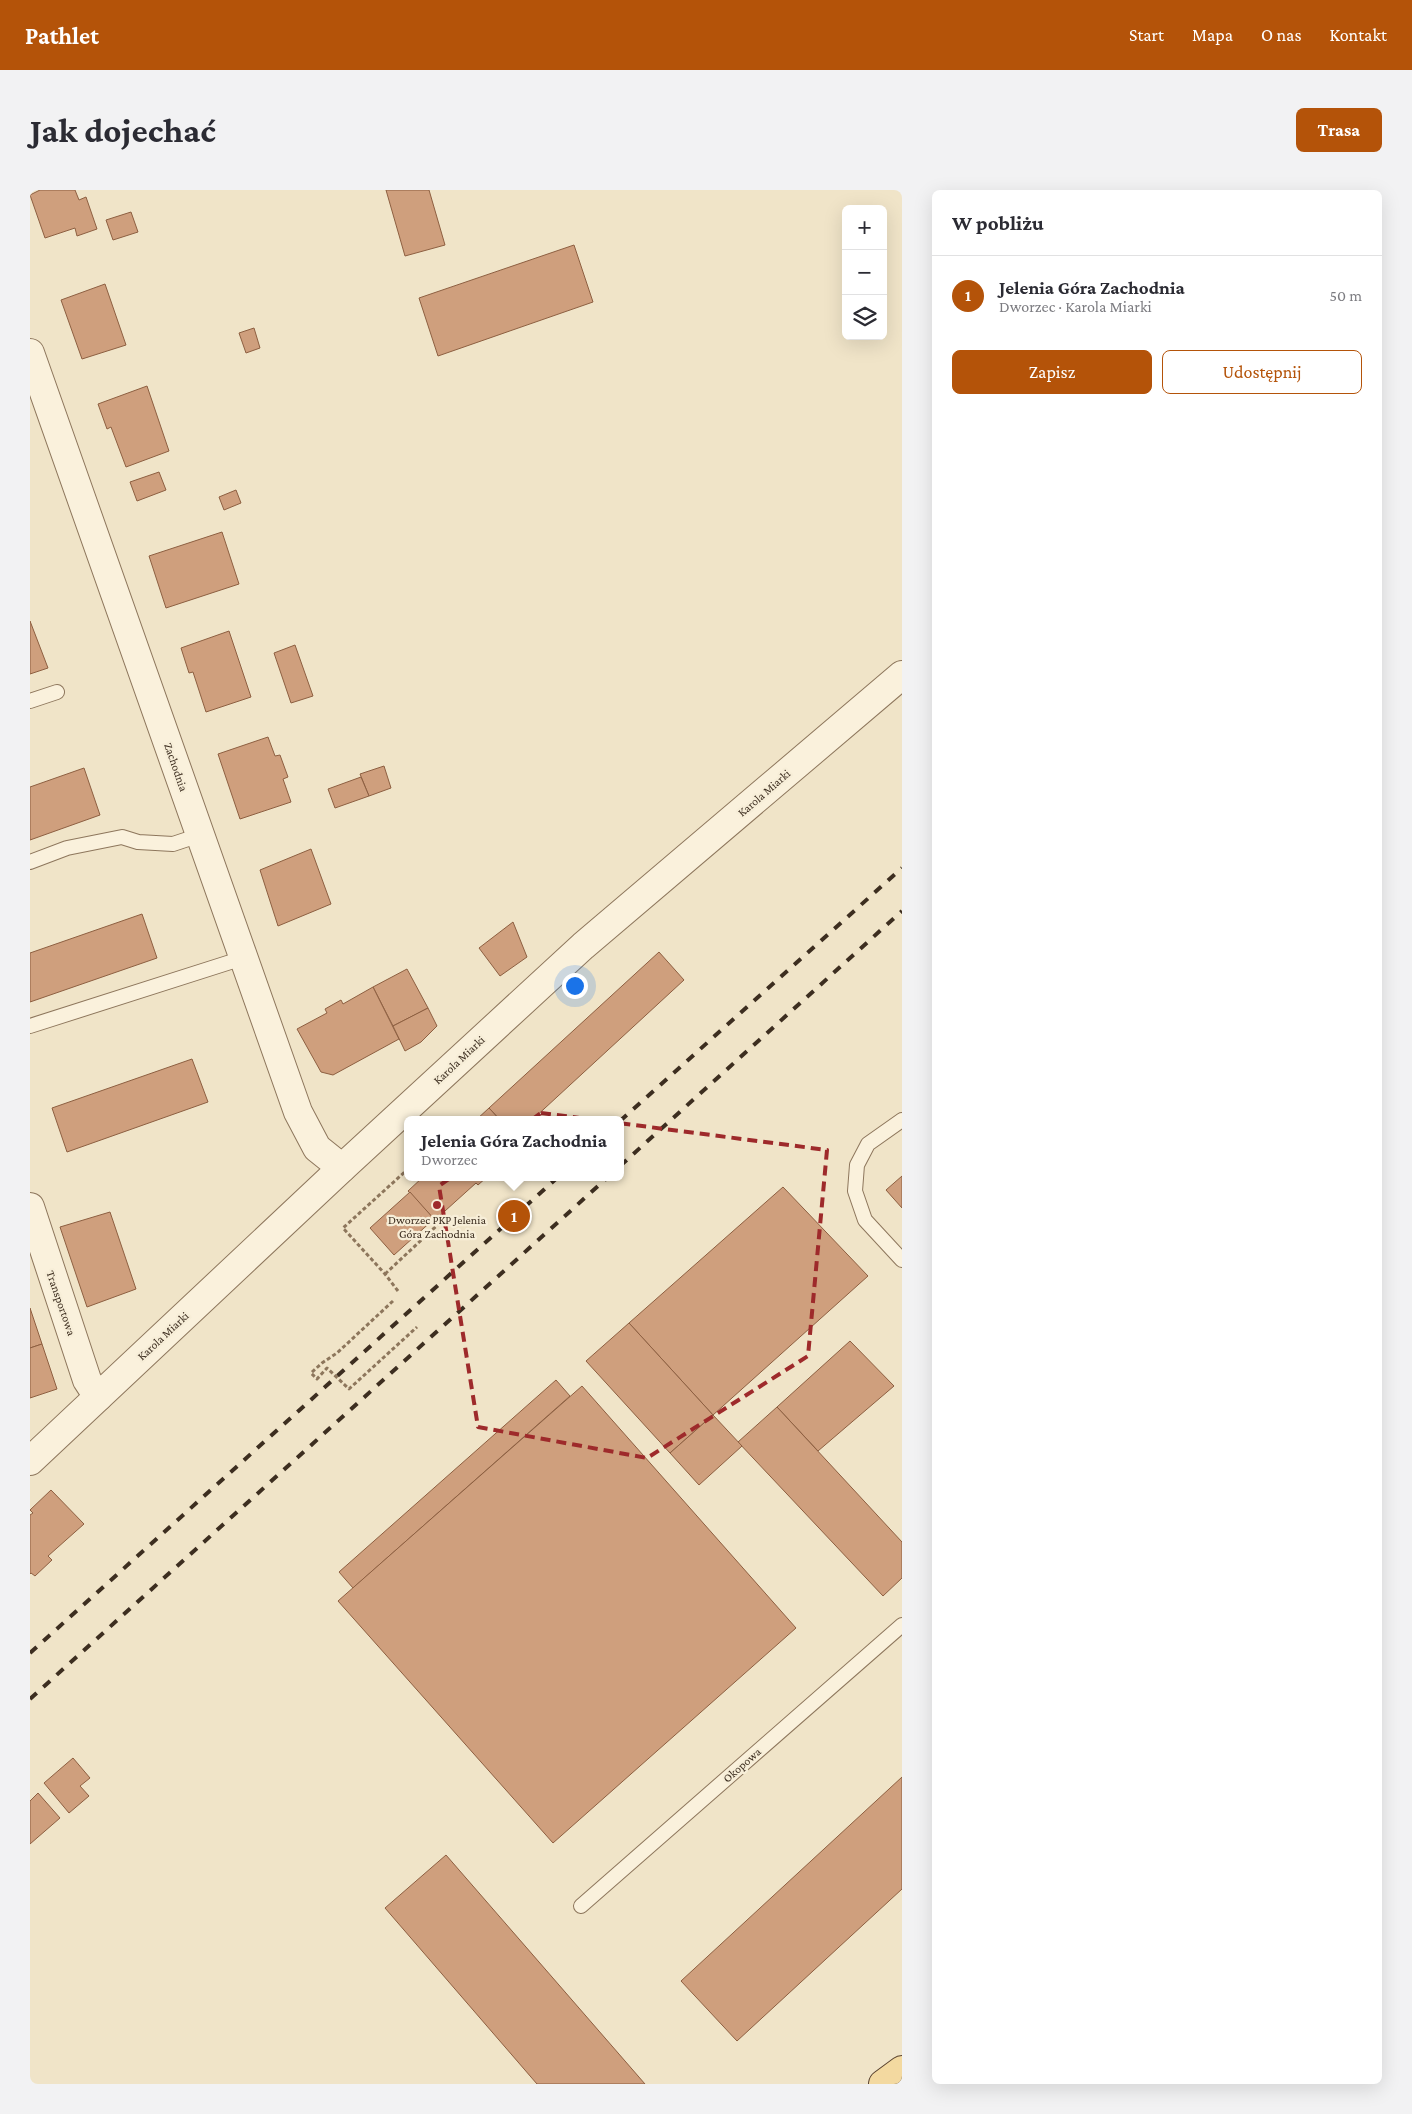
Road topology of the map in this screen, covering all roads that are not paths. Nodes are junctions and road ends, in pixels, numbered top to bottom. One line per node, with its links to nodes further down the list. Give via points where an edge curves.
1 (30, 354): 5 (street, Zachodnia)
2 (902, 675): 10 (street, Karola Miarki, via 583,946)
3 (57, 692): 4 (lane)
4 (30, 701)
5 (200, 835): 6 (lane, via 173,844 138,842 122,837 67,848); 7 (street, Zachodnia)
6 (30, 862)
7 (243, 958): 8 (lane); 10 (street, Zachodnia, via 298,1112 318,1148)
8 (30, 1026)
9 (902, 1120): 12 (lane, via 868,1144 857,1165 855,1191 865,1220)
10 (342, 1168): 13 (street, Karola Miarki)
11 (30, 1207): 13 (street, Transportowa, via 87,1380)
12 (902, 1260)
13 (98, 1397): 14 (street, Karola Miarki)
14 (30, 1462)
15 (902, 1625): 16 (lane, Okopowa)
16 (581, 1906)
17 (902, 2070): 18 (main road)
18 (883, 2084)

